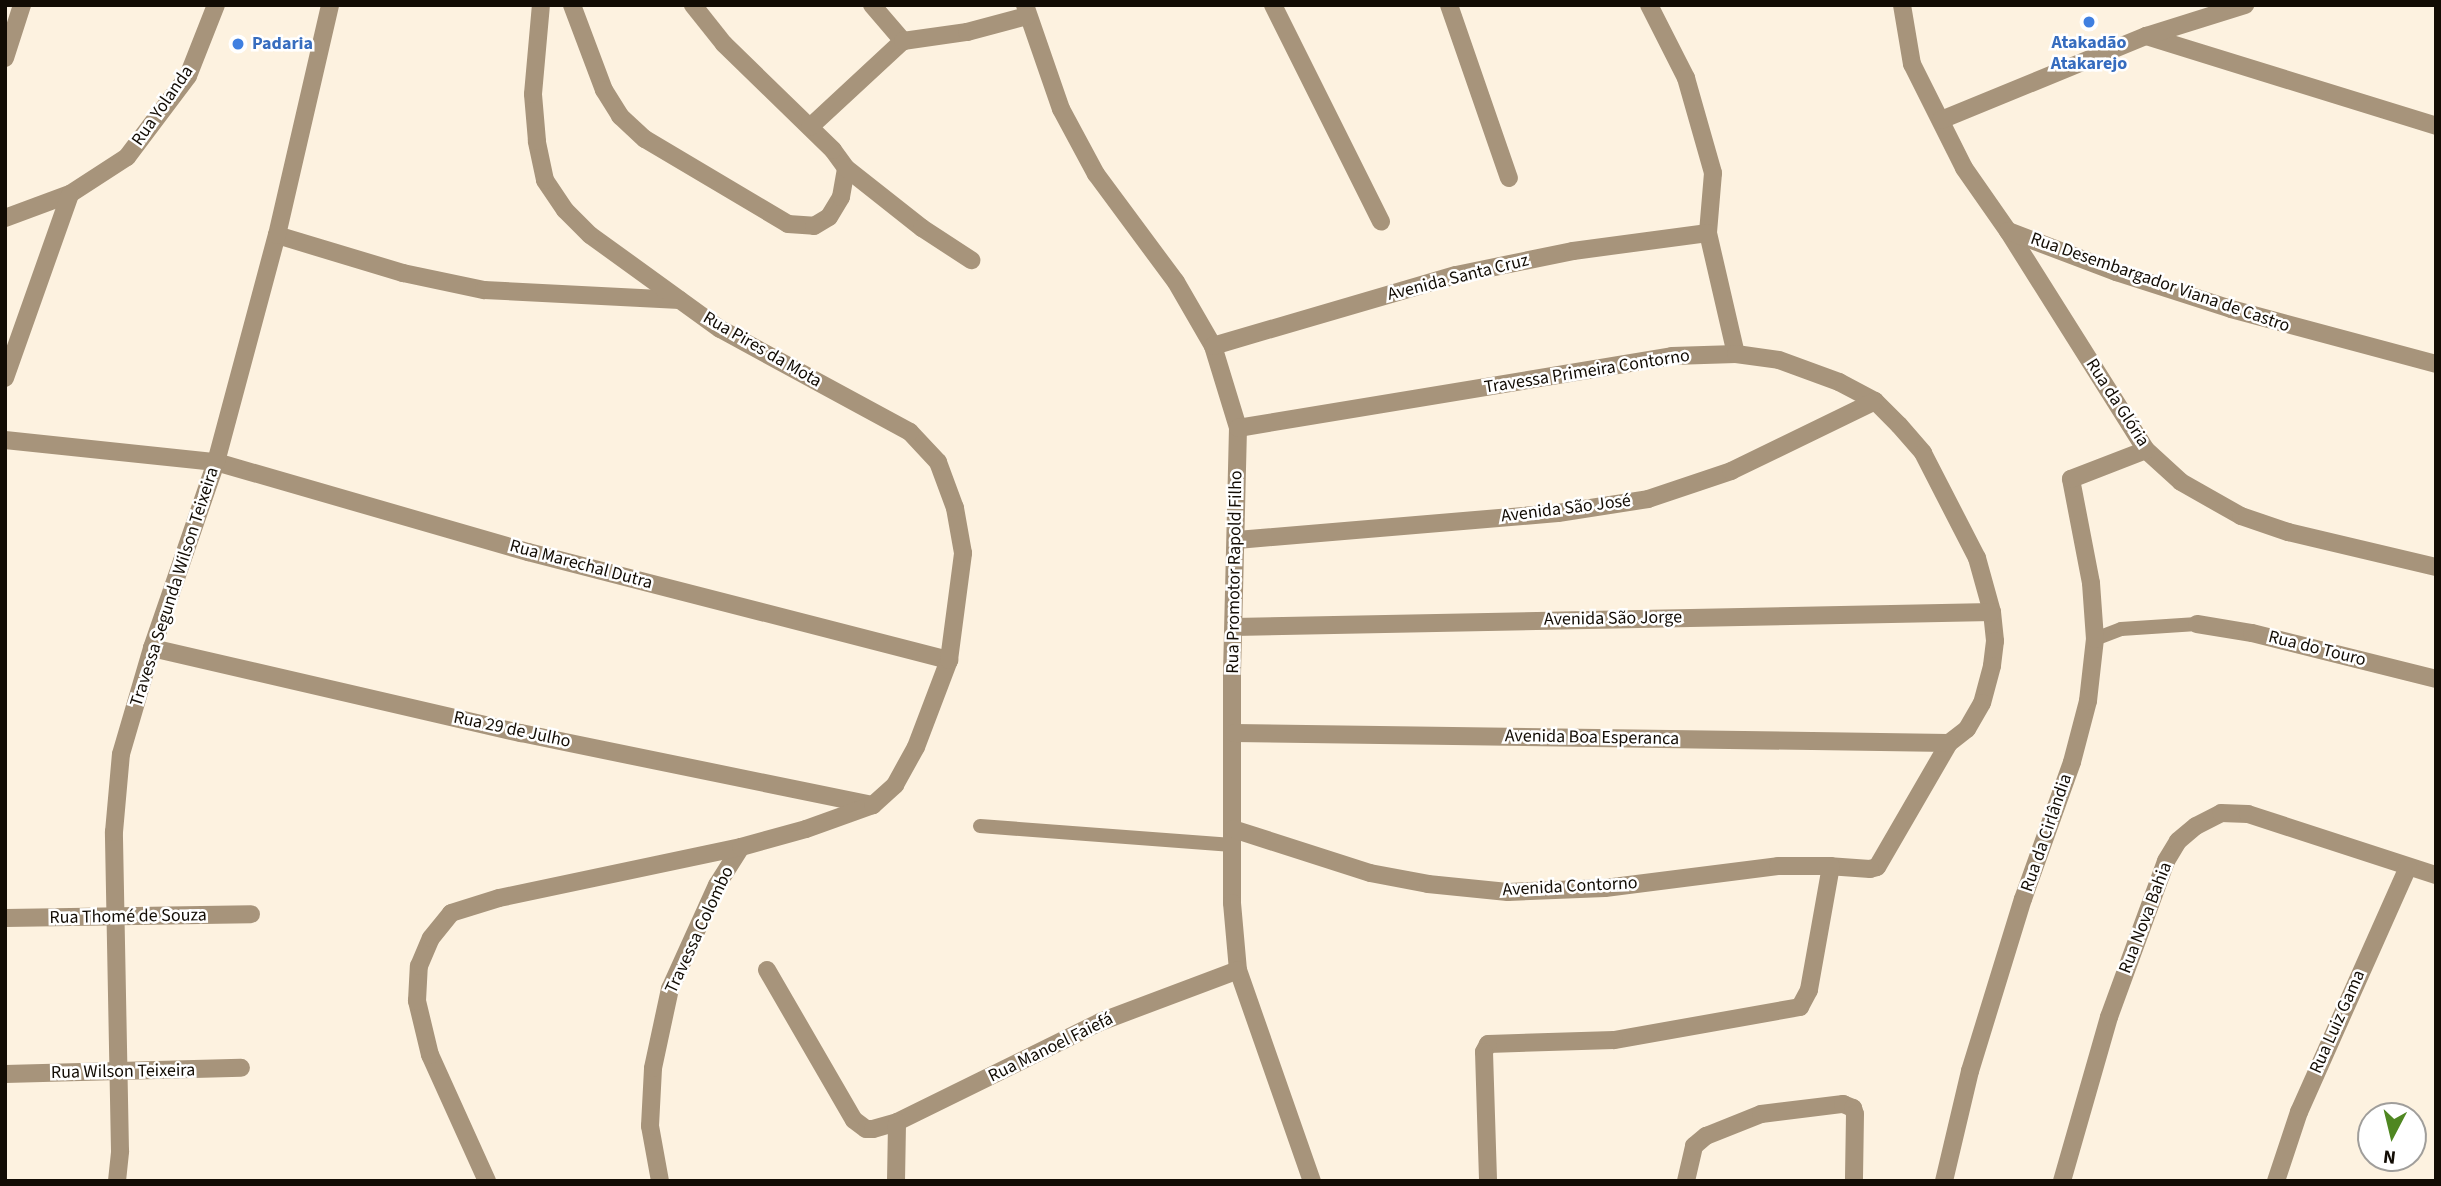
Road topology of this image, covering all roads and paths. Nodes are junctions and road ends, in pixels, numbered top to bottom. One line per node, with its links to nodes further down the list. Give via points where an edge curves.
1 (22, 5): 16 (street)
2 (216, 5): 22 (street, Rua Yolanda, via 188,76 127,157)
3 (330, 5): 27 (street, Travessa Segunda Wilson Teixeira)
4 (541, 5): 29 (street, Rua Pires da Mota, via 533,94 545,180 565,210 590,235)
5 (572, 5): 20 (street, via 604,90 620,116 645,139 788,225 814,226 829,217 841,197)
6 (693, 5): 19 (street, via 724,44)
7 (872, 5): 15 (street)
8 (1273, 5): 24 (street)
9 (1449, 5): 21 (street)
10 (1649, 5): 26 (street, via 1686,78 1713,173)
11 (1902, 5): 17 (street, Rua Desembargador Viana de Castro, via 1912,64)
12 (2245, 5): 14 (street)
13 (1026, 11): 15 (street, via 967,32); 30 (street, Rua Promotor Rapold Filho, via 1061,109 1096,174 1176,282)
14 (2146, 36): 17 (street); 18 (street)
15 (903, 41): 19 (street)
16 (5, 58)
17 (1941, 120): 25 (street, Rua Desembargador Viana de Castro, via 1964,168)
18 (2436, 126)
19 (810, 127): 20 (street)
20 (846, 168): 28 (street)
21 (1509, 178)
22 (70, 194): 23 (street, Rua Yolanda); 33 (street)
23 (5, 218)
24 (1381, 222)
25 (2008, 231): 32 (street, Rua Desembargador Viana de Castro, via 2231,309); 37 (street, Rua da Glória)
26 (1708, 233): 30 (street, Avenida Santa Cruz, via 1573,251 1456,275); 31 (street)
27 (277, 235): 29 (street, via 404,273 484,290); 38 (street, Travessa Segunda Wilson Teixeira)
28 (971, 260)
29 (680, 300): 46 (street, Rua Pires da Mota, via 720,330 910,432 937,462 955,508 963,552)
30 (1213, 345): 35 (street, Rua Promotor Rapold Filho)
31 (1737, 354): 34 (street, Travessa Primeira Contorno, via 1779,360); 35 (street, Travessa Primeira Contorno, via 1672,356)
32 (2436, 364)
33 (5, 378)
34 (1875, 401): 39 (street, Avenida São José, via 1731,471 1648,499 1558,513); 41 (street, Travessa Primeira Contorno, via 1923,453 1978,558)
35 (1238, 428): 39 (street, Rua Promotor Rapold Filho)
36 (5, 440): 38 (street, Rua Marechal Dutra)
37 (2146, 450): 40 (street, Rua da Glória, via 2181,482 2241,516 2288,532); 44 (street, Rua da Cirlândia, via 2071,479 2091,583)
38 (216, 462): 45 (street, Travessa Segunda Wilson Teixeira); 46 (street, Rua Marechal Dutra, via 528,552)
39 (1237, 540): 43 (street, Rua Promotor Rapold Filho)
40 (2436, 567)
41 (1992, 612): 43 (street, Avenida São Jorge); 49 (street, Travessa Primeira Contorno, via 1993,666 1982,703 1967,729)
42 (2197, 624): 44 (lane, via 2121,629); 47 (street, Rua do Touro, via 2252,633)
43 (1234, 627): 48 (street, Rua Promotor Rapold Filho)
44 (2095, 639): 74 (street, Rua da Cirlândia, via 2088,701 2072,762 2023,899 1970,1071)
45 (152, 648): 50 (street, Rua 29 de Julho, via 521,733); 59 (street, Travessa Segunda Wilson Teixeira, via 121,754 114,832)
46 (949, 660): 50 (street, Rua Pires da Mota, via 916,747 895,785)
47 (2436, 679)
48 (1234, 733): 49 (street, Avenida Boa Esperanca); 52 (street, Rua Promotor Rapold Filho)
49 (1949, 743): 54 (street, Avenida Contorno, via 1877,867)
50 (873, 805): 53 (street)
51 (980, 826): 52 (lane, via 1211,844)
52 (1233, 837): 54 (street, Avenida Contorno, via 1370,873 1508,892 1605,888 1778,866); 61 (street, Rua Promotor Rapold Filho)
53 (741, 846): 67 (street, via 499,898 452,913 431,938 419,966 417,1001 430,1055); 68 (street, Travessa Colombo, via 717,885 670,989 653,1068 650,1126)
54 (1830, 866): 71 (street, via 1809,990 1800,1007 1614,1040 1489,1044 1484,1052)
55 (2408, 867): 56 (street, Rua Nova Bahia); 75 (street, Rua Nova Bahia, via 2248,814 2221,813 2178,841 2166,861 2109,1017); 76 (street, Rua Luiz Gama, via 2299,1112)
56 (2436, 875)
57 (251, 915): 59 (street, Rua Thomé de Souza)
58 (5, 918): 59 (street, Rua Thomé de Souza)
59 (114, 919): 63 (street, Travessa Segunda Wilson Teixeira)
60 (767, 970): 65 (street, Rua Manoel Faiefá, via 854,1120 866,1129)
61 (1238, 970): 65 (street, Rua Manoel Faiefá, via 1100,1022); 70 (street, Rua Promotor Rapold Filho)
62 (241, 1068): 63 (street, Rua Wilson Teixeira)
63 (116, 1073): 64 (street, Rua Wilson Teixeira); 66 (street, Travessa Segunda Wilson Teixeira)
64 (5, 1074)
65 (897, 1122): 69 (street)
66 (117, 1181)
67 (487, 1181)
68 (660, 1181)
69 (896, 1181)
70 (1312, 1181)
71 (1488, 1181)
72 (1686, 1181): 73 (street, via 1694,1146 1706,1136 1761,1114 1843,1104 1855,1114)
73 (1854, 1181)
74 (1944, 1181)
75 (2062, 1181)
76 (2276, 1181)

